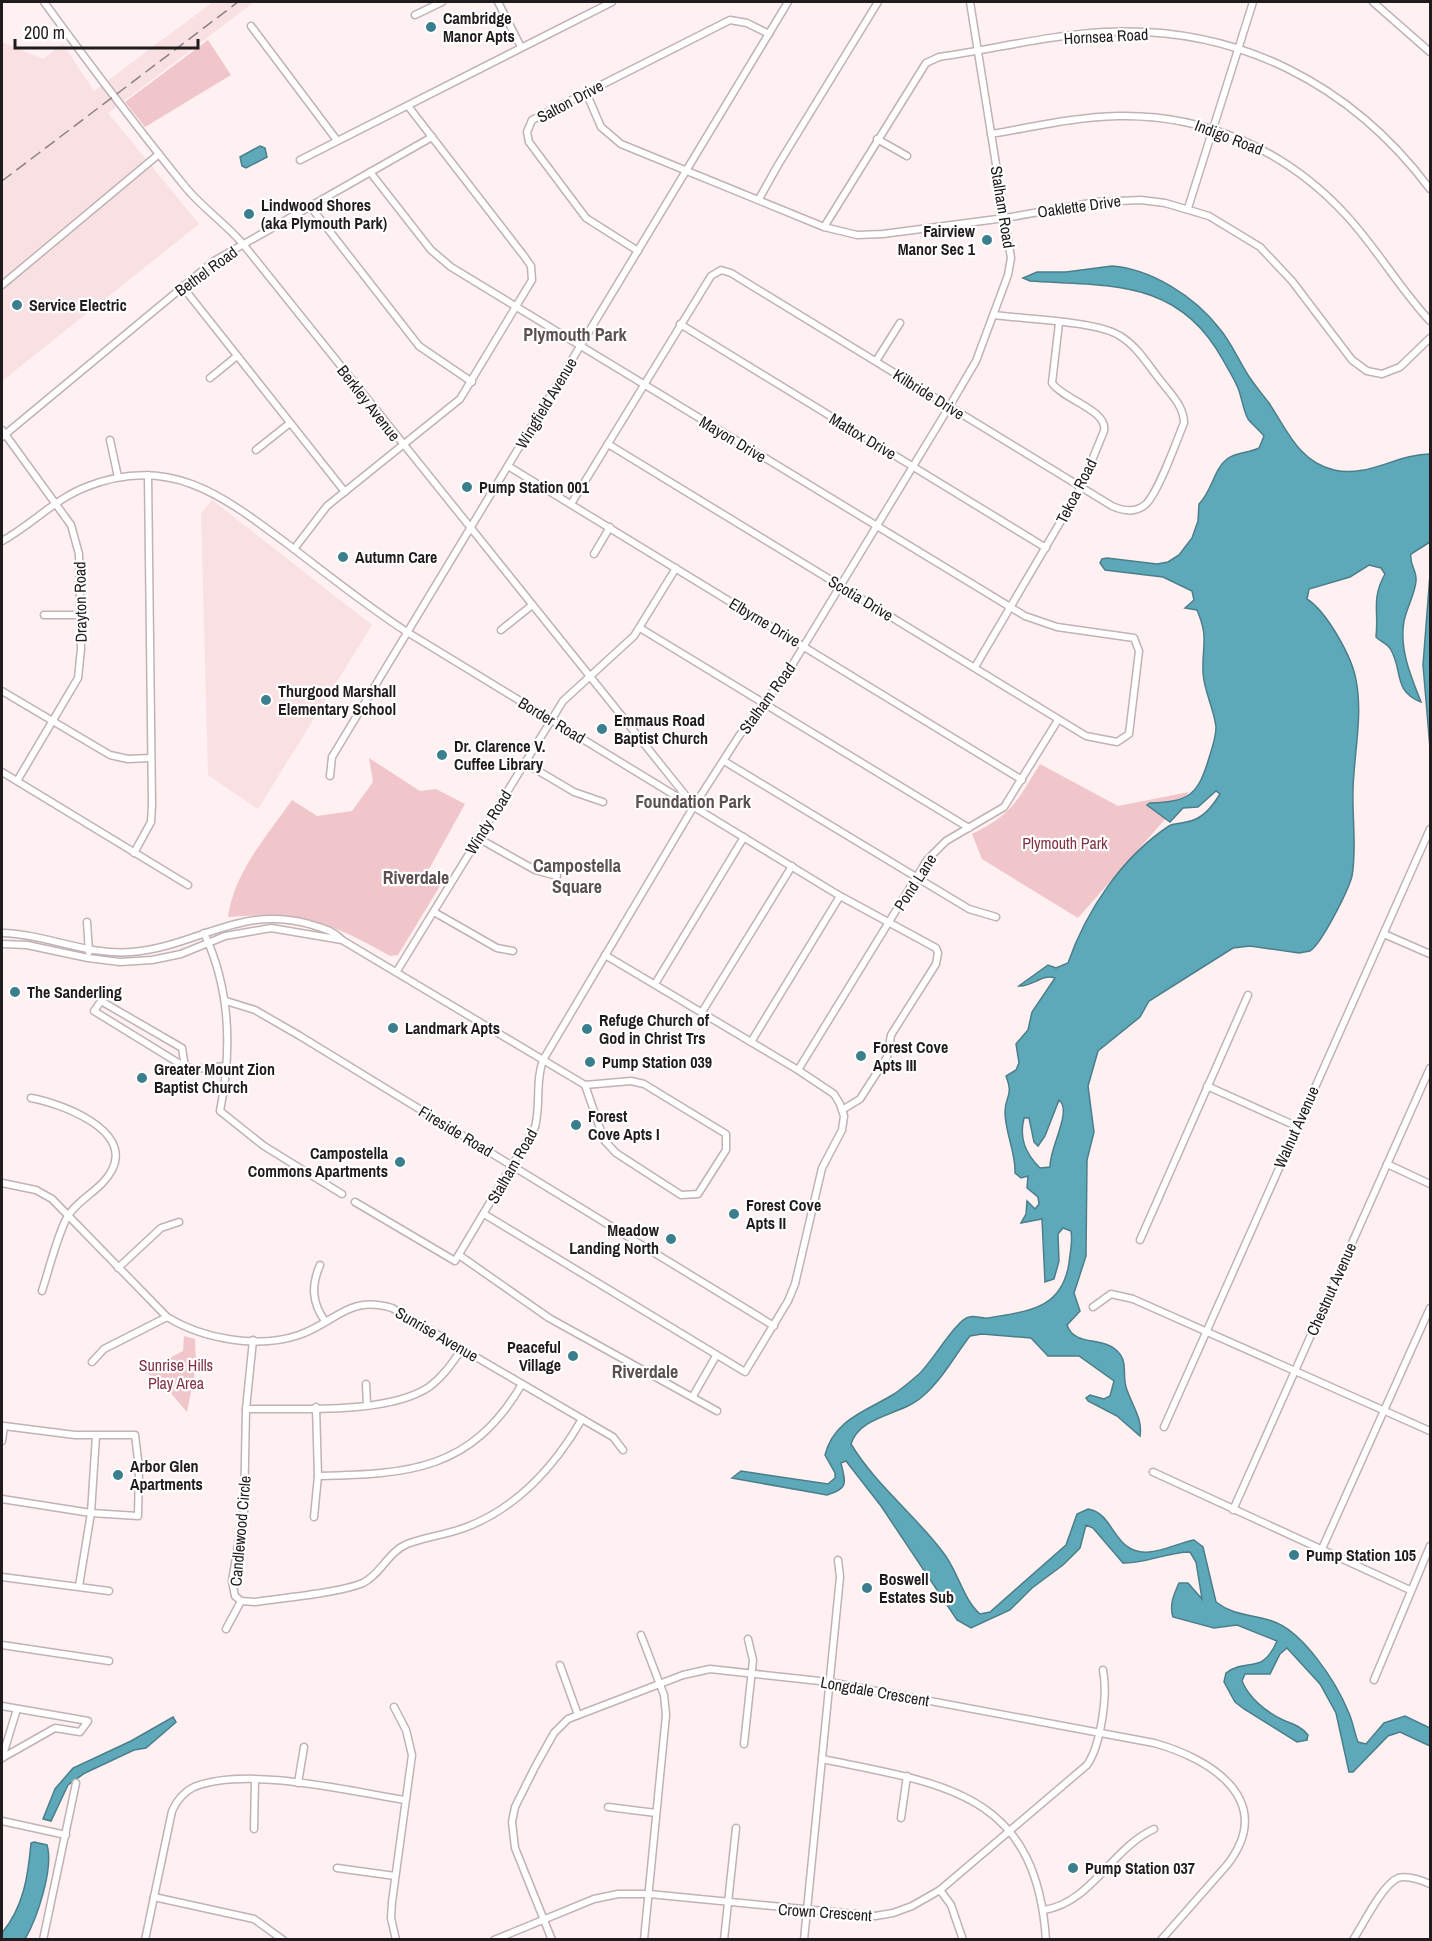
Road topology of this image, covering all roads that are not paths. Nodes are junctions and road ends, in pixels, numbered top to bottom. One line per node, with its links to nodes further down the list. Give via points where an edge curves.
1 (44, 2): 24 (street, Berkley Avenue)
2 (442, 2): 10 (street)
3 (498, 2): 13 (street)
4 (612, 2): 13 (street)
5 (788, 2): 12 (street, Wingfield Avenue)
6 (878, 2): 30 (street)
7 (970, 2): 15 (street, Stalham Road)
8 (1253, 2): 14 (street)
9 (1373, 2): 16 (street)
10 (415, 15)
11 (251, 26): 22 (street)
12 (769, 34): 17 (street, Salton Drive, via 747,22 730,20); 27 (street, Wingfield Avenue)
13 (521, 46): 18 (street)
14 (1238, 50): 15 (street, Hornsea Road, via 1166,34 1119,32); 19 (street); 29 (street, Hornsea Road, via 1304,76 1334,94 1385,135)
15 (978, 52): 20 (street, Stalham Road); 23 (street, Hornsea Road, via 939,57 926,63)
16 (1431, 52)
17 (586, 92): 27 (street, Oaklette Drive, via 601,127 612,138); 36 (street, Salton Drive, via 538,116 529,126 527,137 586,218)
18 (408, 106): 21 (street); 22 (street)
19 (1213, 129): 20 (street, Indigo Road, via 1170,118 1116,116); 32 (street); 41 (street, Indigo Road, via 1271,153 1321,189 1351,220)
20 (991, 134): 33 (street, Stalham Road)
21 (432, 137): 28 (street, Bethel Road); 39 (street, via 531,266 532,280)
22 (336, 139): 26 (street)
23 (877, 139): 25 (street); 34 (street, Hornsea Road)
24 (159, 154): 35 (street, Berkley Avenue, via 199,202); 37 (street)
25 (907, 156)
26 (300, 160)
27 (687, 170): 30 (street, Oaklette Drive); 36 (street, Wingfield Avenue)
28 (370, 172): 31 (street, Bethel Road); 39 (street, Mayon Drive, via 441,260)
29 (1431, 189)
30 (759, 199): 34 (street, Oaklette Drive)
31 (310, 206): 35 (street, Bethel Road); 50 (street, via 411,338)
32 (1188, 208): 33 (street, Oaklette Drive, via 1120,200); 45 (street, Oaklette Drive, via 1224,223 1260,247 1292,281 1352,360 1367,371 1382,374 1400,367)
33 (1005, 218): 34 (street, Oaklette Drive, via 857,235); 40 (street, Stalham Road, via 1011,266)
34 (824, 227)
35 (243, 244): 38 (street, Bethel Road); 57 (street, Berkley Avenue)
36 (638, 251): 46 (street, Wingfield Avenue)
37 (2, 285)
38 (182, 286): 47 (street); 54 (street, Bethel Road)
39 (517, 307): 46 (street, Mayon Drive); 50 (street)
40 (994, 315): 42 (street); 52 (street, Stalham Road, via 976,361)
41 (1431, 321)
42 (1059, 323): 63 (street, Tekoa Road, via 1052,383 1101,417 1105,426); 63 (street, Kilbride Drive, via 1107,330 1126,340 1173,396 1184,423 1150,499 1138,508 1122,510)
43 (680, 324): 48 (street, Kilbride Drive, via 711,276 721,270); 51 (street); 60 (street, Mattox Drive)
44 (900, 324): 48 (street)
45 (1431, 338)
46 (580, 346): 51 (street, Mayon Drive); 59 (street, Wingfield Avenue)
47 (237, 356): 49 (street); 53 (street)
48 (876, 361): 52 (street, Kilbride Drive)
49 (210, 378)
50 (472, 382): 57 (street, via 454,405)
51 (644, 385): 56 (street); 67 (street, Mayon Drive)
52 (949, 407): 60 (street, Stalham Road); 63 (street, Kilbride Drive)
53 (291, 423): 58 (street); 64 (street)
54 (2, 434): 65 (street, Drayton Road)
55 (111, 440): 62 (street)
56 (608, 444): 66 (street); 75 (street, Scotia Drive)
57 (404, 446): 64 (street); 69 (street, Berkley Avenue)
58 (256, 450)
59 (508, 466): 66 (street, Elbyrne Drive); 69 (street, Wingfield Avenue)
60 (913, 467): 67 (street, Stalham Road); 71 (street, Mattox Drive)
61 (148, 475): 62 (street, Border Road); 72 (street, Border Road, via 180,479 211,491); 92 (street)
62 (118, 477): 65 (street, Border Road, via 84,488)
63 (1081, 487): 71 (street, Tekoa Road)
64 (345, 492): 72 (street, via 322,511)
65 (57, 503): 70 (street, Border Road); 79 (street, Drayton Road, via 76,537)
66 (572, 504): 68 (street, Elbyrne Drive)
67 (877, 526): 75 (street, Stalham Road); 77 (street, Mayon Drive)
68 (610, 527): 73 (street); 74 (street, Elbyrne Drive)
69 (470, 529): 76 (street, Berkley Avenue); 82 (street, Wingfield Avenue)
70 (2, 541)
71 (1046, 548): 77 (street, Tekoa Road)
72 (294, 549): 82 (street, Border Road)
73 (594, 554)
74 (676, 568): 80 (street, Windy Road); 83 (street, Elbyrne Drive)
75 (840, 586): 83 (street, Stalham Road); 84 (street, Scotia Drive)
76 (531, 606): 81 (street); 85 (street, Berkley Avenue)
77 (1010, 607): 84 (street, Tekoa Road); 91 (street, Mayon Drive, via 1042,623 1136,641 1139,651 1129,734)
78 (44, 615): 79 (street)
79 (79, 615): 90 (street, Drayton Road, via 78,678)
80 (640, 628): 85 (street, Windy Road, via 620,651); 87 (street)
81 (501, 630)
82 (407, 632): 88 (street, Border Road); 97 (street, Wingfield Avenue, via 332,757)
83 (804, 646): 87 (street, Stalham Road); 98 (street, Elbyrne Drive)
84 (975, 667): 89 (street, Scotia Drive)
85 (588, 677): 88 (street, Windy Road, via 569,694); 96 (street, Berkley Avenue)
86 (2, 691): 90 (street)
87 (764, 704): 93 (street, Stalham Road); 103 (street)
88 (551, 719): 94 (street, Windy Road); 100 (street, Border Road)
89 (1058, 720): 91 (street, Scotia Drive, via 1086,736); 98 (street, Pond Lane)
90 (53, 722): 92 (street, via 110,755); 99 (street, Drayton Road)
91 (1117, 742)
92 (151, 758): 107 (street, via 151,822)
93 (724, 761): 102 (street, Stalham Road); 110 (street)
94 (525, 764): 101 (street, via 574,792); 106 (street, Windy Road)
95 (2, 772): 99 (street)
96 (666, 772): 100 (street); 102 (street, Berkley Avenue)
97 (330, 776)
98 (1022, 780): 103 (street, Pond Lane, via 998,813)
99 (17, 781): 107 (street)
100 (655, 783): 102 (street, Border Road)
101 (603, 802)
102 (694, 806): 105 (street, Border Road); 126 (street, Stalham Road)
103 (969, 828): 110 (street, Pond Lane, via 939,846)
104 (1431, 829): 119 (street, Walnut Avenue)
105 (744, 837): 108 (street, Border Road); 129 (street)
106 (478, 838): 109 (street, via 535,870); 113 (street, Windy Road)
107 (134, 853): 111 (street)
108 (792, 866): 112 (street, Border Road); 132 (street)
109 (557, 876)
110 (916, 878): 114 (street, via 969,909); 116 (street, Pond Lane)
111 (188, 885)
112 (840, 896): 116 (street, Border Road); 133 (street)
113 (434, 912): 124 (street, via 497,948); 128 (street, Windy Road)
114 (996, 917)
115 (87, 922): 123 (street)
116 (888, 924): 138 (street, Pond Lane); 142 (street, Border Road, via 936,948 938,959 891,1035 887,1057 866,1091)
117 (2, 933): 123 (street, via 43,937)
118 (204, 933): 120 (street, via 252,919 275,919 318,927); 121 (street); 123 (street, via 139,951)
119 (1384, 934): 125 (street); 143 (street, Walnut Avenue)
120 (342, 940): 121 (street, via 271,928); 128 (street)
121 (209, 943): 127 (street, via 152,960); 131 (street)
122 (2, 944): 127 (street, via 40,947)
123 (89, 949): 127 (street)
124 (513, 951)
125 (1431, 954)
126 (605, 955): 129 (street); 134 (street, Stalham Road)
127 (88, 958)
128 (397, 971): 134 (street)
129 (655, 984): 132 (street)
130 (1248, 995): 140 (street)
131 (226, 1001): 135 (street); 145 (street, Fireside Road, via 255,1010)
132 (702, 1012): 133 (street)
133 (751, 1042): 138 (street)
134 (543, 1060): 139 (street); 145 (street, Stalham Road, via 537,1079 538,1117)
135 (227, 1066): 136 (street); 148 (street, via 220,1111 264,1146)
136 (184, 1067): 136 (street, via 182,1048 100,1001 94,1011)
137 (1431, 1068): 144 (street, Chestnut Avenue)
138 (798, 1070): 142 (street, via 834,1094)
139 (585, 1084): 139 (street, via 637,1081 722,1131 728,1139 726,1150 702,1190 692,1196 681,1195 616,1153 604,1140)
140 (1207, 1086): 143 (street); 153 (street)
141 (31, 1098): 150 (street, via 51,1102 100,1127 113,1143 112,1171)
142 (842, 1110): 162 (street, via 842,1130 822,1168 792,1292)
143 (1296, 1126): 163 (street, Walnut Avenue)
144 (1387, 1164): 147 (street); 168 (street, Chestnut Avenue)
145 (513, 1166): 151 (street, Stalham Road); 162 (street, Fireside Road)
146 (2, 1183): 150 (street, Sunrise Avenue, via 36,1190)
147 (1431, 1184)
148 (342, 1194)
149 (355, 1202): 154 (street, via 455,1261)
150 (69, 1214): 156 (street, Sunrise Avenue); 157 (street)
151 (484, 1214): 154 (street, Stalham Road); 166 (street)
152 (179, 1222): 156 (street, via 161,1228)
153 (1140, 1240)
154 (459, 1255): 171 (street, via 549,1318)
155 (320, 1265): 161 (street, via 313,1288)
156 (118, 1268): 160 (street, Sunrise Avenue)
157 (42, 1291)
158 (1093, 1307): 163 (street, via 1107,1296 1119,1294)
159 (1431, 1308): 175 (street)
160 (166, 1317): 164 (street, Sunrise Avenue, via 200,1333); 167 (street, via 104,1349)
161 (324, 1322): 164 (street, Sunrise Avenue, via 298,1335); 165 (street, Sunrise Avenue, via 351,1307 381,1305 406,1314)
162 (774, 1326): 166 (street, via 745,1372)
163 (1206, 1330): 168 (street); 178 (street, Walnut Avenue)
164 (253, 1340): 174 (street, Candlewood Circle)
165 (462, 1349): 170 (street, Sunrise Avenue); 172 (street, via 440,1379 424,1390 397,1401)
166 (716, 1356): 171 (street)
167 (92, 1362)
168 (1294, 1371): 175 (street); 186 (street, Chestnut Avenue)
169 (366, 1384): 172 (street)
170 (522, 1384): 177 (street, Sunrise Avenue); 184 (street, via 483,1433 443,1460 396,1473)
171 (693, 1396): 176 (street)
172 (367, 1405): 173 (street)
173 (316, 1407): 174 (street); 184 (street)
174 (246, 1409): 196 (street, Candlewood Circle, via 244,1511 232,1581 235,1596)
175 (1385, 1410): 179 (street); 190 (street)
176 (717, 1411)
177 (582, 1419): 182 (street, Sunrise Avenue, via 613,1437); 196 (street, Candlewood Circle, via 546,1471 506,1505 481,1520 399,1548 362,1583 255,1602)
178 (1164, 1427)
179 (1431, 1431)
180 (96, 1436): 181 (street, via 4,1426); 187 (street); 187 (street, via 135,1435 138,1516)
181 (2, 1441)
182 (623, 1450)
183 (1153, 1472): 186 (street)
184 (318, 1476): 188 (street)
185 (2, 1499): 187 (street)
186 (1233, 1510): 190 (street)
187 (91, 1513): 193 (street)
188 (314, 1517)
189 (1431, 1546): 194 (street)
190 (1321, 1551): 194 (street)
191 (838, 1560): 206 (street, via 840,1576)
192 (2, 1577): 193 (street)
193 (79, 1586): 195 (street)
194 (1410, 1590): 205 (street)
195 (109, 1591)
196 (241, 1601): 197 (street)
197 (226, 1629)
198 (641, 1635): 207 (street)
199 (748, 1639): 204 (street)
200 (2, 1645): 201 (street)
201 (109, 1661)
202 (560, 1665): 211 (street)
203 (1103, 1670): 212 (street, Crown Crescent, via 1106,1694)
204 (751, 1673): 206 (street, Longdale Crescent); 207 (street, Longdale Crescent, via 701,1670); 213 (street)
205 (1374, 1680)
206 (829, 1682): 212 (street, Longdale Crescent); 216 (street)
207 (659, 1684): 211 (street, Longdale Crescent); 223 (street, via 666,1705 666,1724)
208 (2, 1706): 210 (street)
209 (394, 1707): 221 (street, via 406,1730 412,1755)
210 (17, 1708): 215 (street); 215 (street, via 88,1721 80,1732 55,1728)
211 (578, 1715): 240 (street, Longdale Crescent, via 562,1723 554,1733 515,1807 512,1822 515,1848)
212 (1098, 1732): 229 (street, Crown Crescent, via 1092,1758 1080,1773); 252 (street, Longdale Crescent, via 1154,1743 1187,1755 1229,1785 1244,1808 1246,1826 1238,1851)
213 (744, 1744)
214 (304, 1747): 220 (street)
215 (2, 1758)
216 (822, 1759): 217 (street); 239 (street)
217 (907, 1776): 224 (street); 229 (street, via 960,1793)
218 (255, 1780): 220 (street); 227 (street); 236 (street, via 208,1784 183,1793 172,1810)
219 (76, 1783): 230 (street)
220 (298, 1784): 221 (street)
221 (405, 1800): 232 (street)
222 (608, 1807): 223 (street)
223 (656, 1814): 235 (street)
224 (901, 1818)
225 (2, 1821): 230 (street)
226 (735, 1828): 237 (street)
227 (254, 1829)
228 (1154, 1829): 238 (street, via 1132,1842 1066,1905)
229 (1011, 1831): 234 (street, Crown Crescent); 238 (street, via 1038,1883)
230 (66, 1835): 241 (street)
231 (337, 1868): 232 (street)
232 (395, 1876): 244 (street, via 391,1918)
233 (1431, 1884): 253 (street, via 1398,1878 1384,1892)
234 (940, 1890): 239 (street, Crown Crescent, via 912,1906 884,1915); 250 (street, via 955,1912)
235 (649, 1894): 237 (street, Crown Crescent); 240 (street, Crown Crescent, via 604,1896); 247 (street)
236 (154, 1897): 242 (street); 243 (street, via 254,1919)
237 (728, 1904): 239 (street, Crown Crescent); 248 (street)
238 (1044, 1910): 251 (street)
239 (807, 1912): 249 (street)
240 (543, 1920): 245 (street, Crown Crescent); 246 (street, Longdale Crescent)
241 (43, 1940)
242 (145, 1940)
243 (283, 1940)
244 (396, 1940)
245 (494, 1940)
246 (552, 1940)
247 (644, 1940)
248 (724, 1940)
249 (804, 1940)
250 (963, 1940)
251 (1046, 1940)
252 (1161, 1940)
253 (1353, 1940)

